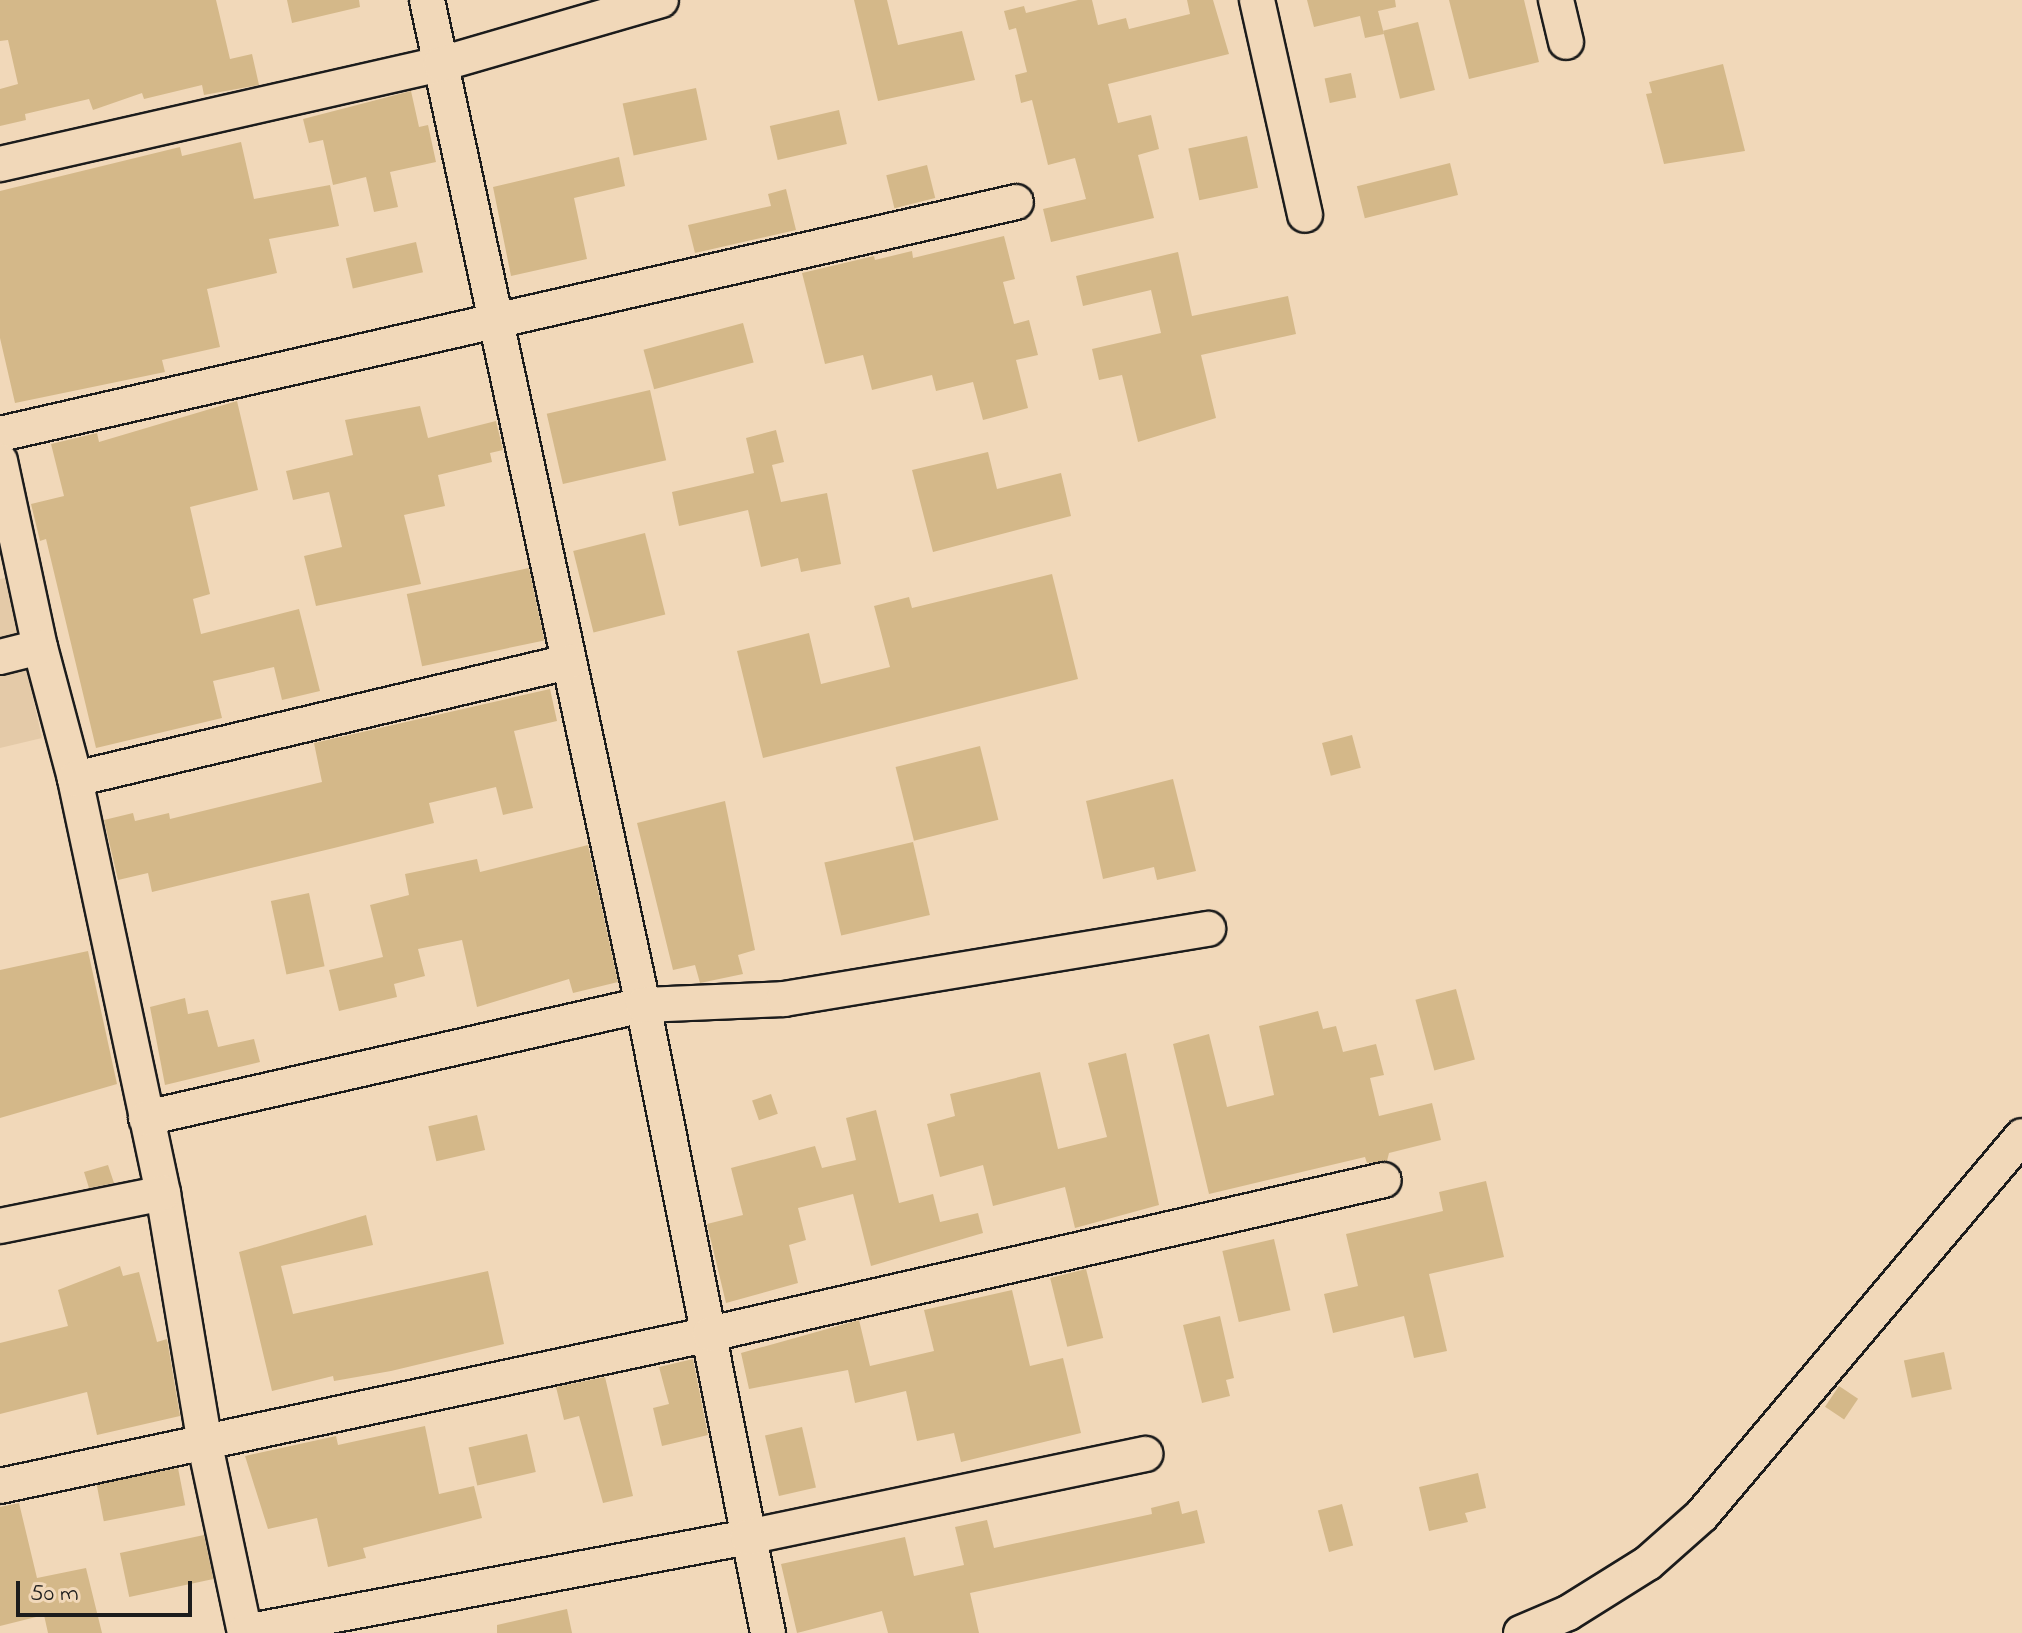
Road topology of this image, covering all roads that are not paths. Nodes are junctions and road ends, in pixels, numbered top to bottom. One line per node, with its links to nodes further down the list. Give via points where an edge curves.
1 (427, 0): 6 (street)
2 (661, 0): 6 (street)
3 (1257, 0): 9 (street)
4 (1556, 0): 5 (street)
5 (1566, 42)
6 (441, 64): 7 (street); 10 (street)
7 (0, 164)
8 (1016, 202): 10 (street)
9 (1305, 215)
10 (494, 318): 11 (street); 15 (street)
11 (0, 434)
12 (0, 461): 13 (street)
13 (40, 647): 14 (street); 16 (street)
14 (0, 657)
15 (568, 662): 16 (street); 18 (street)
16 (75, 779): 19 (street)
17 (1208, 929): 18 (street, via 784,999)
18 (643, 1005): 19 (street); 24 (street)
19 (146, 1118): 22 (street)
20 (2022, 1136): 31 (street, via 1702,1515 1648,1563 1568,1613)
21 (1384, 1180): 24 (street)
22 (163, 1193): 23 (street); 25 (street)
23 (0, 1226)
24 (710, 1334): 25 (street); 28 (street)
25 (205, 1445): 27 (street); 29 (street)
26 (1145, 1454): 28 (street)
27 (0, 1486)
28 (748, 1537): 29 (street); 30 (street)
29 (245, 1632)
30 (768, 1633)
31 (1521, 1633)

